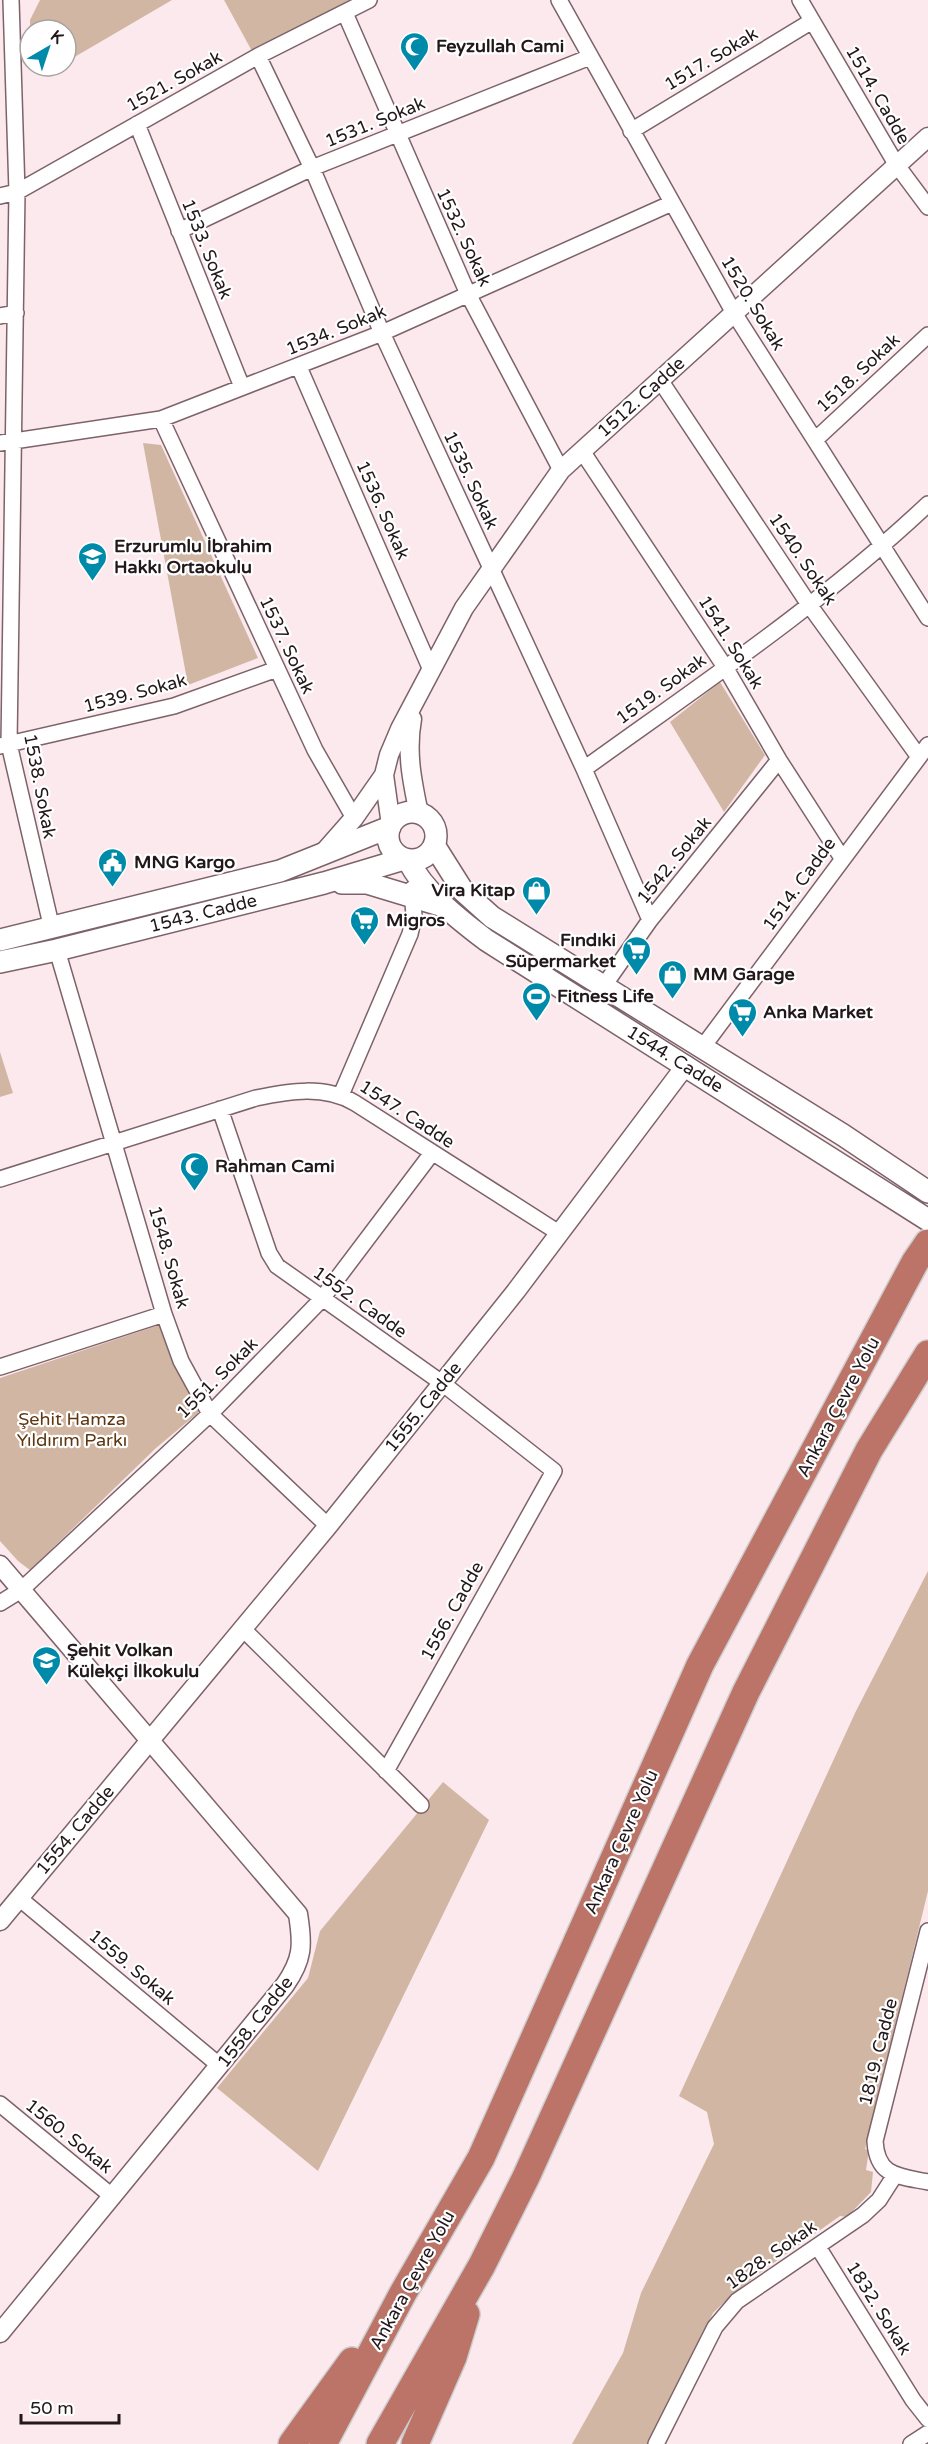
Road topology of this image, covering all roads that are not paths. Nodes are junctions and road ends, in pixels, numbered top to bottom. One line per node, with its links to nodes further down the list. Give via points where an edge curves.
1 (11, 0): 15 (street, 1538. Sokak)
2 (369, 0): 5 (street, 1521. Sokak)
3 (559, 0): 8 (street, 1520. Sokak)
4 (800, 0): 6 (street, 1514. Cadde)
5 (345, 13): 7 (street, 1521. Sokak); 11 (street, 1532. Sokak)
6 (812, 21): 10 (street, 1517. Sokak); 13 (street, 1514. Cadde)
7 (258, 56): 9 (street, 1521. Sokak); 14 (street, 1535. Sokak)
8 (590, 57): 10 (street, 1520. Sokak); 11 (street, 1531. Sokak)
9 (137, 124): 15 (street, 1521. Sokak); 19 (street, 1533. Sokak)
10 (631, 131): 17 (street, 1520. Sokak)
11 (397, 135): 14 (street, 1531. Sokak); 20 (street, 1532. Sokak)
12 (928, 136): 13 (street, 1512. Cadde)
13 (896, 164): 18 (street, 1514. Cadde); 22 (street, 1512. Cadde)
14 (312, 168): 19 (street, 1531. Sokak); 24 (street, 1535. Sokak)
15 (17, 192): 16 (street, 1521. Sokak); 21 (street, 1538. Sokak)
16 (0, 196)
17 (672, 203): 20 (street, 1534. Sokak); 22 (street, 1520. Sokak)
18 (928, 207)
19 (179, 231): 28 (street, 1533. Sokak)
20 (468, 294): 24 (street, 1534. Sokak); 33 (street, 1532. Sokak)
21 (16, 313): 23 (street); 31 (street, 1538. Sokak)
22 (734, 313): 27 (street, 1512. Cadde); 30 (street, 1520. Sokak)
23 (0, 316)
24 (382, 333): 26 (street, 1534. Sokak); 37 (street, 1535. Sokak)
25 (928, 335): 30 (street, 1518. Sokak)
26 (299, 367): 28 (street, 1534. Sokak); 42 (street, 1536. Sokak)
27 (660, 380): 32 (street, 1512. Cadde); 38 (street, 1540. Sokak)
28 (242, 387): 29 (street, 1534. Sokak)
29 (162, 419): 31 (street, 1534. Sokak); 41 (street, 1537. Sokak)
30 (814, 440): 35 (street, 1520. Sokak)
31 (7, 442): 36 (street, 1538. Sokak)
32 (582, 451): 33 (street, 1512. Cadde); 40 (street, 1541. Sokak)
33 (561, 470): 37 (street, 1512. Cadde)
34 (928, 504): 35 (street, 1519. Sokak)
35 (881, 548): 38 (street, 1519. Sokak); 39 (street, 1520. Sokak)
36 (6, 567): 44 (street, 1538. Sokak)
37 (491, 569): 42 (street, 1512. Cadde, via 464,608); 47 (street, 1535. Sokak)
38 (810, 606): 40 (street, 1519. Sokak); 45 (street, 1540. Sokak)
39 (928, 618)
40 (725, 667): 46 (street, 1541. Sokak); 47 (street, 1519. Sokak)
41 (277, 669): 44 (street, 1539. Sokak, via 174,706); 50 (street, 1537. Sokak, via 315,750)
42 (431, 670): 43 (street, 1512. Cadde)
43 (414, 706): 48 (street, 1512. Cadde, via 388,755); 49 (street, 1512. Cadde, via 408,742)
44 (4, 745): 60 (street, 1538. Sokak)
45 (923, 751): 54 (street, 1514. Cadde)
46 (779, 760): 54 (street, 1541. Sokak); 59 (street, 1542. Sokak)
47 (584, 769): 59 (street, 1535. Sokak)
48 (384, 775): 50 (street); 51 (street, 1512. Cadde)
49 (419, 814): 51 (main road, via 400,816); 52 (main road, via 435,830)
50 (354, 818): 53 (street)
51 (391, 826): 53 (main road, 1543. Cadde); 55 (main road, via 388,834 392,849)
52 (434, 845): 55 (main road, via 426,855); 64 (main road, 1544. Cadde, via 476,905)
53 (319, 857): 60 (main road, 1543. Cadde, via 280,871)
54 (842, 858): 65 (street, 1514. Cadde)
55 (406, 859): 56 (main road, 1543. Cadde); 57 (street); 58 (main road, 1544. Cadde, via 415,875)
56 (324, 883): 57 (main road, via 367,883); 62 (main road, 1543. Cadde)
57 (413, 895): 58 (main road); 67 (street, via 410,934)
58 (447, 908): 66 (main road, 1544. Cadde, via 494,945)
59 (650, 920): 64 (street, 1542. Sokak)
60 (52, 929): 61 (main road, 1543. Cadde)
61 (0, 940)
62 (57, 950): 63 (main road, 1543. Cadde); 69 (street, 1548. Sokak)
63 (0, 962)
64 (603, 987): 65 (main road, 1544. Cadde)
65 (702, 1048): 72 (main road, 1544. Cadde)
66 (686, 1065): 73 (main road, 1544. Cadde); 74 (street, 1555. Cadde)
67 (341, 1095): 68 (street, 1547. Cadde, via 286,1091); 70 (street, 1547. Cadde)
68 (220, 1109): 69 (street, 1547. Cadde); 77 (street, 1552. Cadde, via 269,1252 277,1266)
69 (115, 1143): 71 (street, 1547. Cadde); 78 (street, 1548. Sokak)
70 (432, 1153): 74 (street, 1547. Cadde); 77 (street, 1551. Sokak)
71 (0, 1179)
72 (928, 1192)
73 (928, 1220)
74 (559, 1233): 81 (street, 1555. Cadde)
75 (928, 1233): 76 (highway, Ankara Çevre Yolu)
76 (922, 1252): 102 (highway, Ankara Çevre Yolu, via 700,1665 481,2158)
77 (321, 1300): 81 (street, 1552. Cadde); 82 (street, 1551. Sokak)
78 (164, 1314): 80 (street); 82 (street, 1548. Sokak, via 181,1361)
79 (928, 1354): 101 (highway, via 869,1450 747,1692)
80 (0, 1367)
81 (442, 1383): 83 (street, 1552. Cadde); 84 (street, 1555. Cadde)
82 (210, 1414): 84 (street, 1548. Sokak); 86 (street, 1551. Sokak)
83 (554, 1471): 90 (street, 1556. Cadde)
84 (328, 1526): 88 (street, 1555. Cadde)
85 (0, 1565): 86 (street, 1558. Cadde)
86 (21, 1590): 87 (street, 1551. Sokak); 89 (street, 1558. Cadde)
87 (0, 1603)
88 (242, 1629): 89 (street, 1555. Cadde); 90 (street)
89 (150, 1740): 92 (street, 1554. Cadde); 95 (street, 1558. Cadde, via 298,1914 303,1940 298,1966)
90 (386, 1771): 91 (street)
91 (421, 1805)
92 (19, 1898): 93 (street, 1554. Cadde); 95 (street, 1559. Sokak)
93 (0, 1921)
94 (928, 1931): 97 (street, 1819. Cadde, via 875,2141 881,2166)
95 (220, 2066): 99 (street, 1558. Cadde)
96 (0, 2104): 99 (street, 1560. Sokak)
97 (895, 2175): 98 (street); 100 (street, 1828. Sokak, via 879,2200)
98 (928, 2182)
99 (113, 2197): 103 (street, 1558. Cadde)
100 (818, 2247): 104 (street, 1832. Sokak); 110 (street, 1828. Sokak, via 736,2301 724,2314)
101 (482, 2265): 108 (highway); 109 (highway, via 453,2357)
102 (403, 2293): 106 (highway); 107 (highway, Ankara Çevre Yolu)
103 (3, 2324)
104 (928, 2419)
105 (928, 2433): 111 (street)
106 (292, 2444)
107 (323, 2444)
108 (380, 2444)
109 (415, 2444)
110 (656, 2444)
111 (911, 2444)

